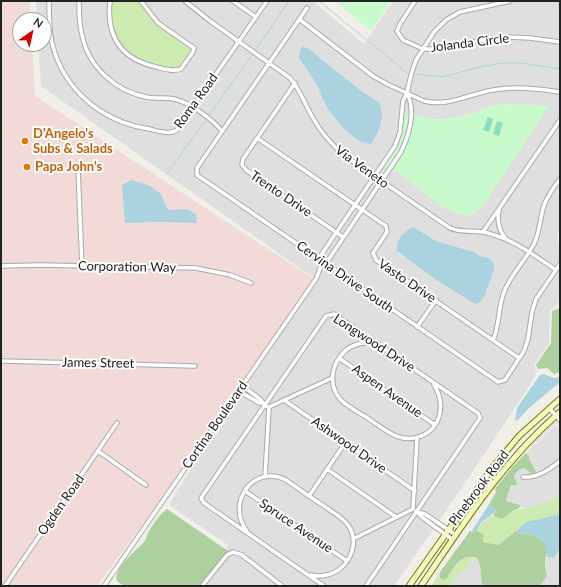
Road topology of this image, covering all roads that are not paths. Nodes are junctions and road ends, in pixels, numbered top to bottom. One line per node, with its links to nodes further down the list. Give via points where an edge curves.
1 (49, 1): 20 (street, Roma Road, via 51,34 59,63 72,85 94,107 128,124 171,133 177,130)
2 (79, 1): 20 (street, via 84,43 94,63 107,77 124,90 137,95 174,99)
3 (110, 1): 4 (street, via 109,20 112,30 116,41 126,53 147,65 171,70 180,69 194,48 158,23)
4 (141, 1)
5 (185, 1): 13 (street, Via Veneto)
6 (234, 1): 11 (street)
7 (267, 1): 11 (street, Roma Road)
8 (415, 1): 15 (street, Jolanda Circle, via 397,31 403,40)
9 (510, 1): 15 (street, Cortina Boulevard, via 465,10 454,15 438,27)
10 (307, 8): 12 (street, Cervina Drive South)
11 (256, 17): 13 (street, Roma Road)
12 (299, 19): 16 (street, Cervina Drive South); 19 (street, via 373,76)
13 (239, 42): 16 (street, Via Veneto); 20 (street, Roma Road)
14 (560, 42): 15 (street, Jolanda Circle, via 509,38 483,40 439,49)
15 (423, 49): 19 (street, Cortina Boulevard, via 414,66)
16 (269, 62): 17 (street, Via Veneto); 22 (street, Cervina Drive South)
17 (295, 83): 23 (street, Trento Drive); 25 (street, Via Veneto, via 316,124 326,137 345,156)
18 (560, 92): 19 (street, via 508,88 437,103 424,101)
19 (407, 93): 25 (street, Cortina Boulevard, via 403,100 402,126 398,139); 27 (street, Cortina Boulevard, via 411,101 408,136 398,158)
20 (193, 107): 22 (street)
21 (560, 120): 29 (street)
22 (222, 131): 36 (street, Cervina Drive South, via 197,168 197,175)
23 (257, 138): 28 (street, Vasto Drive); 31 (street, Trento Drive, via 243,158 244,168)
24 (78, 169): 39 (street)
25 (375, 177): 27 (street, Via Veneto); 28 (street, Cortina Boulevard)
26 (560, 179): 35 (street, via 544,205 538,232)
27 (382, 182): 30 (street, Cortina Boulevard); 32 (street, Via Veneto, via 450,228)
28 (355, 205): 30 (street, Vasto Drive); 31 (street, Cortina Boulevard)
29 (501, 207): 32 (street); 34 (street, via 499,227)
30 (362, 210): 33 (street, Cortina Boulevard); 42 (street, Vasto Drive, via 387,228 386,234 374,250 374,258)
31 (337, 232): 33 (street, Trento Drive); 36 (street, Cortina Boulevard, via 321,255)
32 (483, 232): 34 (street, Via Veneto)
33 (343, 237): 36 (street, Cortina Boulevard, via 329,259)
34 (510, 241): 35 (street, Via Veneto)
35 (529, 252): 40 (street, Via Veneto); 44 (street, via 504,292 498,328)
36 (323, 261): 43 (street, Cervina Drive South); 52 (street, Cortina Boulevard, via 316,279)
37 (560, 264): 40 (street, Cervina Drive South)
38 (1, 266): 39 (street, Corporation Way)
39 (82, 266): 41 (street, Corporation Way, via 196,268 230,275)
40 (556, 270): 47 (street, Cervina Drive South, via 536,299 528,339)
41 (251, 283)
42 (436, 300): 43 (street); 44 (street, Vasto Drive)
43 (417, 327): 47 (street, Cervina Drive South, via 498,382 505,380)
44 (493, 340): 47 (street, Vasto Drive)
45 (380, 345): 46 (street, via 357,344); 51 (street, Longwood Drive); 56 (street, Longwood Drive, via 334,314 328,314)
46 (338, 358): 50 (street); 62 (street, Aspen Avenue)
47 (519, 358)
48 (1, 361): 49 (street, James Street)
49 (195, 366)
50 (332, 378): 55 (street); 63 (street, via 336,392 345,403 394,436 404,439)
51 (431, 381): 62 (street, via 441,403); 75 (street, Longwood Drive, via 478,413 480,418)
52 (242, 386): 53 (street, Cortina Boulevard); 56 (street)
53 (239, 391): 56 (street); 85 (street, Cortina Boulevard)
54 (560, 399): 58 (street, Pinebrook Road)
55 (284, 400): 57 (street); 64 (street, Ashwood Drive)
56 (264, 404): 57 (street); 79 (street, Longwood Drive, via 201,498 204,503)
57 (269, 407): 68 (street)
58 (549, 408): 59 (street); 77 (street, Pinebrook Road, via 501,456)
59 (558, 414): 60 (street); 78 (street, Pinebrook Road, via 535,434 508,464)
60 (560, 420)
61 (117, 423): 65 (street, Ogden Road)
62 (435, 425): 63 (street, via 427,434)
63 (417, 438): 72 (street)
64 (345, 443): 67 (street); 72 (street, Ashwood Drive)
65 (98, 451): 70 (street); 84 (street, Ogden Road)
66 (560, 461): 69 (street, via 540,474)
67 (327, 469): 73 (street); 76 (street)
68 (265, 477): 71 (street, via 252,482); 73 (street, via 276,476 284,479)
69 (523, 477)
70 (146, 484)
71 (245, 491): 79 (street, via 240,500 239,512 243,527); 82 (street, Spruce Avenue)
72 (415, 491): 74 (street)
73 (309, 496): 80 (street, via 345,521)
74 (413, 509): 75 (street); 76 (street)
75 (417, 511): 77 (street, via 425,514); 89 (street, Longwood Drive)
76 (396, 517): 80 (street)
77 (446, 532): 78 (street); 81 (street); 90 (street, Pinebrook Road)
78 (456, 535): 81 (street, Pinebrook Road)
79 (251, 536): 83 (street, Longwood Drive)
80 (353, 539): 82 (street)
81 (453, 540): 91 (street, Pinebrook Road)
82 (347, 561): 83 (street, via 339,570 332,573 314,576)
83 (306, 574): 88 (street, Longwood Drive)
84 (5, 586)
85 (104, 586)
86 (202, 586): 87 (street, via 232,552 242,555)
87 (282, 586)
88 (324, 586)
89 (366, 586)
90 (409, 586)
91 (421, 586)

